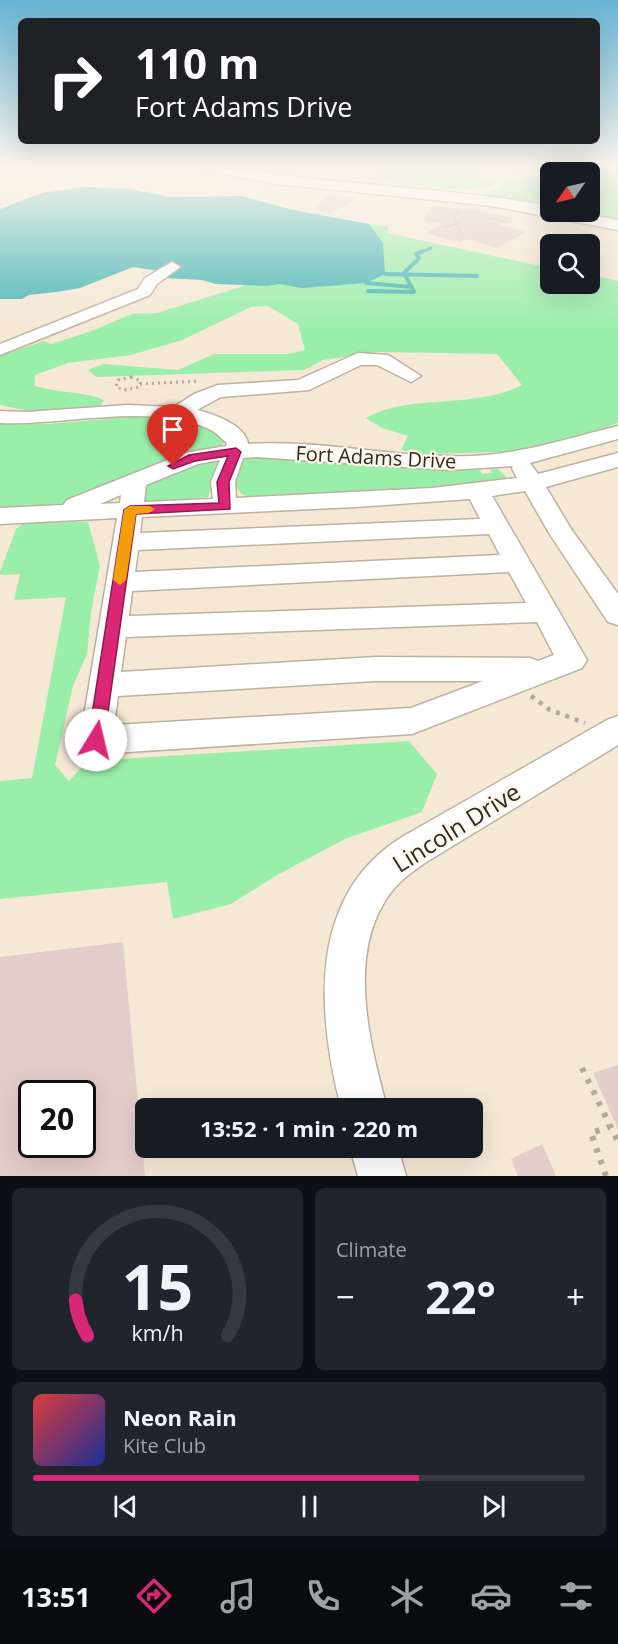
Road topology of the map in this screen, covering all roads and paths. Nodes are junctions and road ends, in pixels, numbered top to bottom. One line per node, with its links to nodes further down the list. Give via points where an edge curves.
1 (603, 222): 3 (main road)
2 (457, 224): 4 (path); 5 (path)
3 (618, 225)
4 (444, 227)
5 (459, 231)
6 (172, 267): 7 (street, via 151,281 144,292)
7 (0, 350)
8 (411, 376): 10 (street, via 387,362 369,358 342,364 295,388)
9 (140, 384): 9 (path, via 131,377 118,380 116,387 126,390); 10 (path, via 219,381)
10 (218, 391): 11 (street)
11 (180, 412): 12 (street, via 33,420); 14 (street, via 214,422 232,434 238,442)
12 (0, 417)
13 (618, 432): 15 (street, Fort Adams Drive, via 568,449)
14 (236, 452): 15 (street, Fort Adams Drive, via 328,452 448,463); 17 (street, Fort Adams Drive, via 193,458); 20 (street, via 223,482)
15 (519, 459): 18 (street)
16 (618, 460): 18 (street, Fort Adams Drive)
17 (135, 482): 21 (street); 22 (street, Fort Adams Drive)
18 (532, 482): 19 (street, Fort Adams Drive); 29 (street, via 566,542)
19 (477, 491): 20 (street, Fort Adams Drive); 24 (street)
20 (225, 506): 21 (street, Fort Adams Drive)
21 (130, 510): 22 (street, Fort Adams Drive); 25 (street)
22 (55, 513): 23 (street, Fort Adams Drive)
23 (0, 516)
24 (496, 526): 25 (street); 26 (street)
25 (126, 542): 27 (street)
26 (517, 563): 27 (street); 28 (street)
27 (119, 582): 30 (street)
28 (545, 612): 30 (street); 31 (street, via 572,660)
29 (618, 615)
30 (113, 627): 32 (street)
31 (532, 675): 32 (street, via 376,669); 32 (street, via 412,721 96,740); 33 (path, via 538,703)
32 (105, 685)
33 (615, 732): 35 (street, Lincoln Drive, via 415,849 373,884 350,936 344,988)
34 (582, 1068): 36 (path)
35 (361, 1098)
36 (609, 1127): 37 (path); 40 (path, via 591,1133)
37 (617, 1142)
38 (377, 1158): 39 (street)
39 (382, 1176)
40 (606, 1176)

